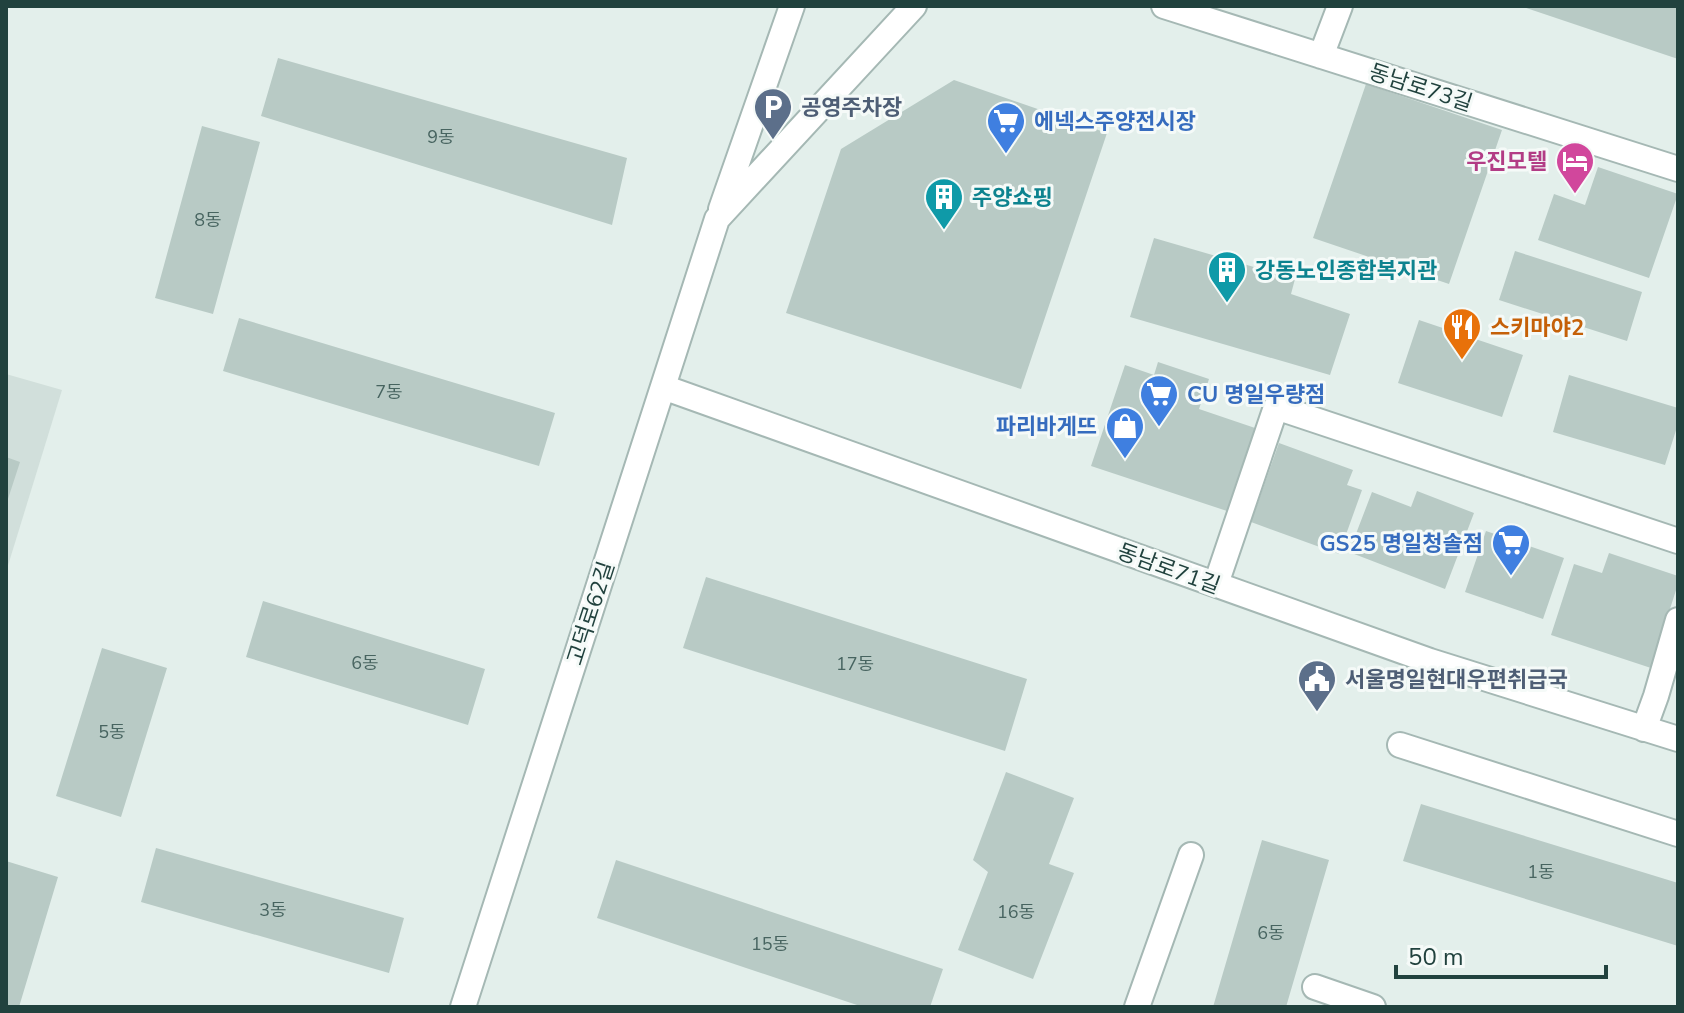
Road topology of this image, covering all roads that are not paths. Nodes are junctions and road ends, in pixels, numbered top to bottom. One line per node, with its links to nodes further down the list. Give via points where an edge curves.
1 (792, 6): 7 (street, 고덕로62길)
2 (914, 6): 7 (street, 고덕로62길)
3 (1164, 6): 5 (street, 동남로73길)
4 (1340, 6): 5 (street)
5 (1321, 56): 6 (street, 동남로73길)
6 (1678, 169)
7 (717, 219): 8 (street, 고덕로62길)
8 (663, 387): 10 (street, 동남로71길); 18 (street, 고덕로62길)
9 (1678, 541): 10 (street, via 1276,407)
10 (1216, 584): 12 (street, 동남로71길, via 1430,661)
11 (1678, 620): 12 (street)
12 (1644, 729): 13 (street, 동남로71길)
13 (1678, 739)
14 (1400, 745): 15 (street)
15 (1678, 834)
16 (1191, 855): 19 (street)
17 (1315, 987): 20 (street)
18 (463, 1007)
19 (1137, 1007)
20 (1373, 1007)

